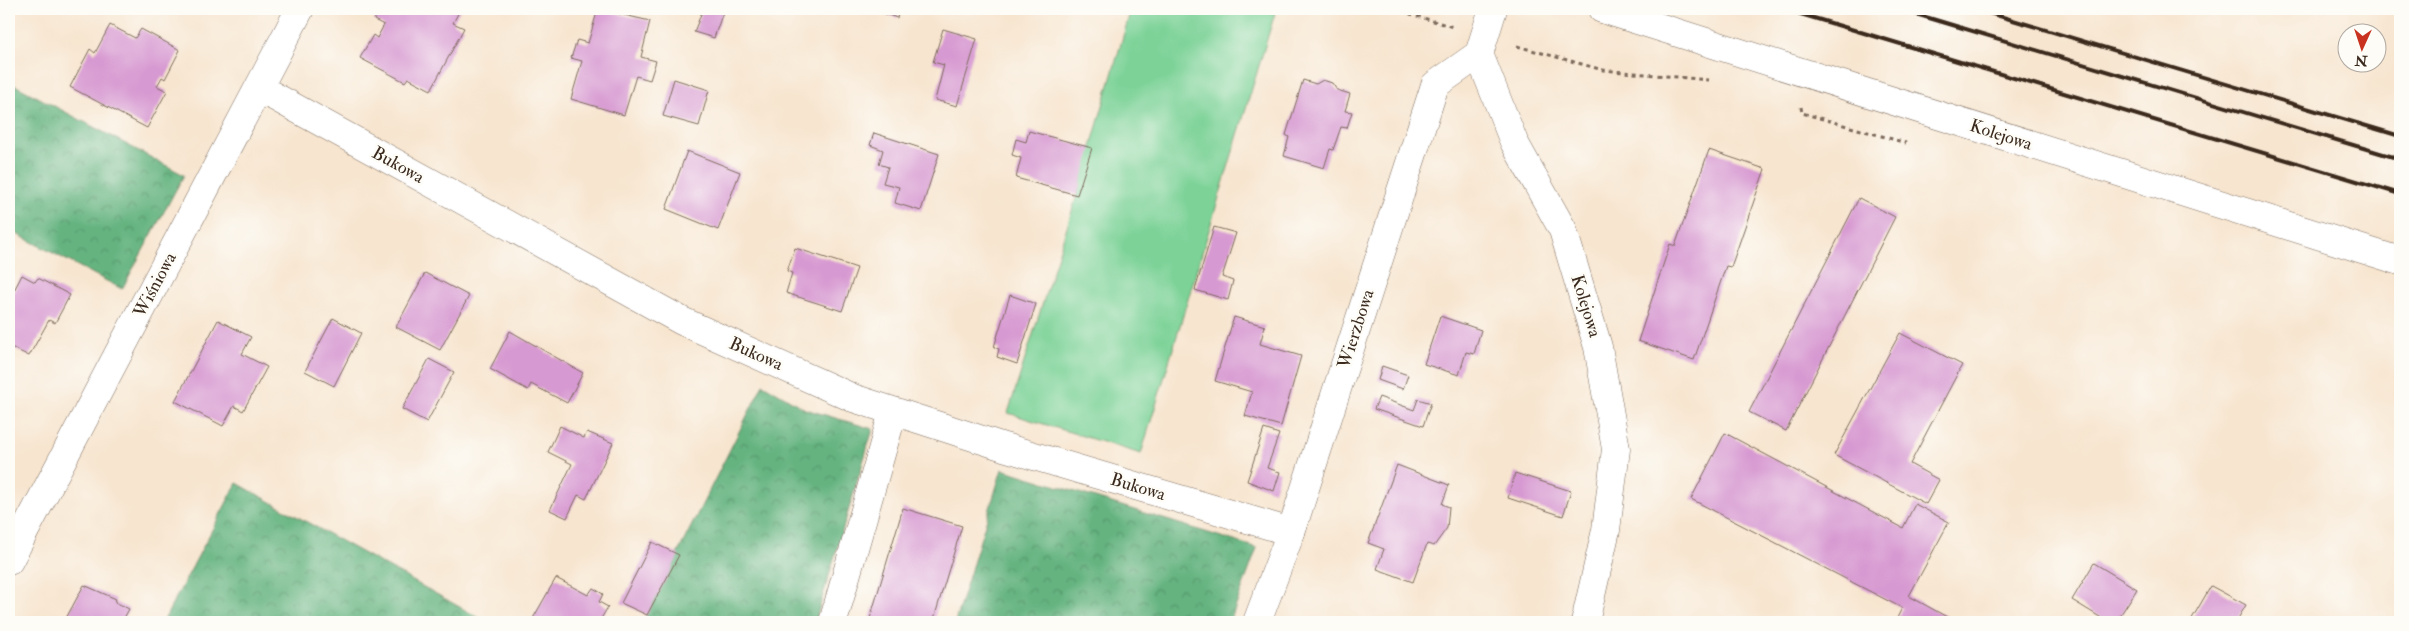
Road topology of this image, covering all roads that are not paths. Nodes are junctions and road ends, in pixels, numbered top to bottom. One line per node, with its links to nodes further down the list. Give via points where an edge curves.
1 (300, 9): 5 (street, Wiśniowa)
2 (1493, 9): 4 (street)
3 (1602, 9): 6 (street, Kolejowa)
4 (1479, 54): 8 (street, Wierzbowa, via 1435,85); 12 (street, Kolejowa, via 1514,142 1563,230 1598,347 1616,450 1606,530)
5 (258, 88): 7 (street, Bukowa, via 682,321 853,398); 9 (street, Wiśniowa)
6 (2400, 261)
7 (893, 412): 8 (street, Bukowa); 10 (street)
8 (1290, 532): 11 (street, Wierzbowa)
9 (9, 560)
10 (833, 622)
11 (1258, 622)
12 (1585, 622)

